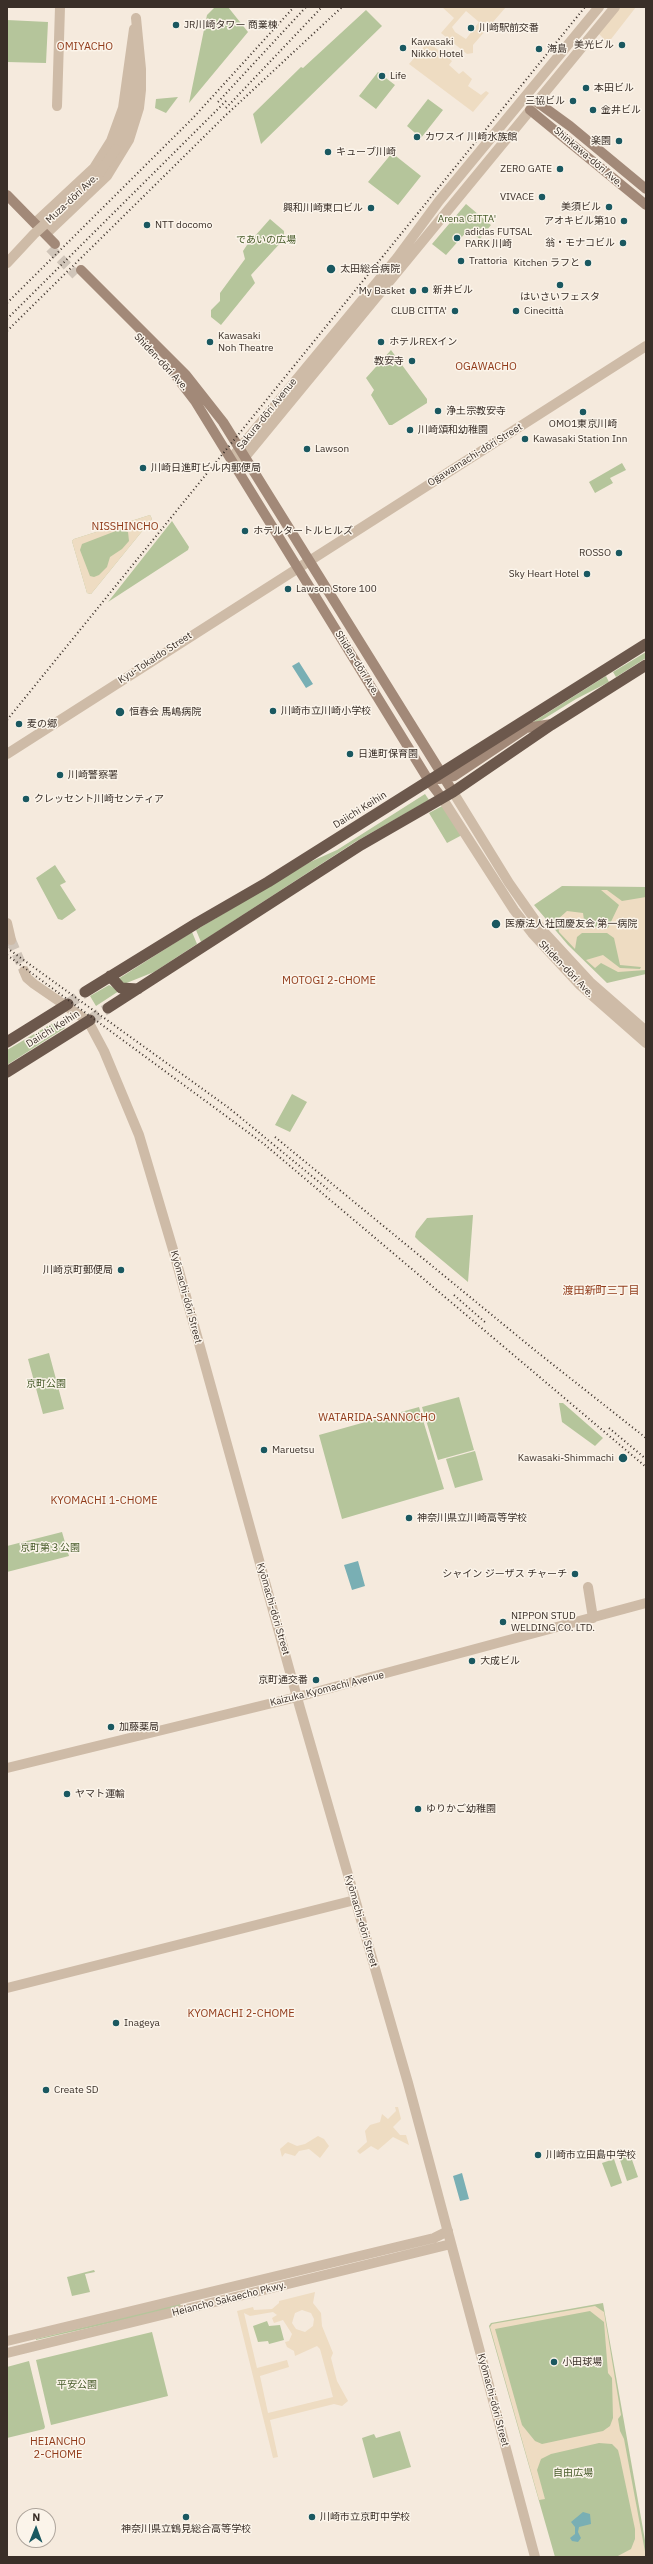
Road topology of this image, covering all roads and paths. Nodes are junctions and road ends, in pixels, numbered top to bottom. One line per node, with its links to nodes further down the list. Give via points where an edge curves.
1 (60, 7): 7 (street)
2 (136, 7): 5 (street, Muza-dōri Ave.)
3 (599, 7): 6 (street, Sakura-dōri Avenue)
4 (615, 7): 8 (street, Sakura-dōri Avenue)
5 (136, 18): 13 (street, via 123,108 111,141 94,168); 14 (street, via 141,90 139,108 129,140 107,176); 15 (street, Muza-dōri Ave., bridge, via 130,108 126,127 116,149 96,178 34,234)
6 (528, 94): 8 (street); 17 (street, Sakura-dōri Avenue, via 439,201 397,258)
7 (57, 106)
8 (533, 106): 9 (main road, Shinkawa-dōri Ave., via 570,126); 12 (main road, Shinkawa-dōri Ave.); 18 (street, Sakura-dōri Avenue)
9 (646, 189)
10 (7, 195): 13 (main road)
11 (7, 205): 14 (main road, via 53,246)
12 (646, 205)
13 (35, 223): 14 (main road)
14 (46, 234)
15 (7, 263)
16 (646, 346): 20 (street, Ogawamachi-dōri Street)
17 (240, 443): 18 (main road, Shiden-dōri Ave.); 19 (street, Sakura-dōri Avenue); 19 (main road, Shiden-dōri Ave., via 186,375 79,273 180,380)
18 (245, 457): 19 (street, Sakura-dōri Avenue); 20 (main road, Shiden-dōri Ave.)
19 (231, 459): 20 (main road, Shiden-dōri Ave.)
20 (303, 564): 24 (street, Kyu-Tokaido Street); 25 (main road, Shiden-dōri Ave.); 26 (main road, Shiden-dōri Ave.)
21 (646, 644): 25 (highway, Daiichi Keihin)
22 (646, 665): 23 (highway)
23 (553, 724): 25 (main road, via 526,728 454,776); 27 (highway)
24 (7, 754)
25 (443, 775): 26 (highway, Daiichi Keihin); 27 (main road, Shiden-dōri Ave.)
26 (430, 781): 28 (main road, Shiden-dōri Ave.); 32 (highway, Daiichi Keihin)
27 (453, 792): 28 (highway); 38 (street, Shiden-dōri Ave., via 523,905 542,930 590,982)
28 (442, 798): 33 (highway, via 361,845); 40 (street, Shiden-dōri Ave., via 514,910 532,933 580,985)
29 (7, 923): 30 (street)
30 (11, 940)
31 (24, 971): 35 (street, Kyōmachi-dōri Street, via 26,978)
32 (110, 976): 33 (highway, via 121,988); 34 (highway, Daiichi Keihin)
33 (138, 989): 36 (highway)
34 (85, 992)
35 (66, 1005): 37 (street, Kyōmachi-dōri Street); 39 (highway, Daiichi Keihin)
36 (108, 1008)
37 (89, 1021): 41 (highway, Daiichi Keihin); 45 (street, Kyōmachi-dōri Street, via 139,1135)
38 (646, 1032)
39 (7, 1042)
40 (646, 1043)
41 (7, 1072)
42 (588, 1587): 44 (street)
43 (646, 1603): 44 (street, Kaizuka Kyomachi Avenue)
44 (593, 1618): 45 (street, Kaizuka Kyomachi Avenue)
45 (297, 1697): 46 (street, Kaizuka Kyomachi Avenue); 47 (street, Kyōmachi-dōri Street)
46 (10, 1767)
47 (355, 1900): 48 (street); 49 (street, Kyōmachi-dōri Street)
48 (7, 1988)
49 (448, 2231): 50 (street, Kyōmachi-dōri Street); 51 (street, Heiancho Sakaecho Pkwy., via 434,2238)
50 (451, 2244): 52 (street, Heiancho Sakaecho Pkwy.); 53 (street, Kyōmachi-dōri Street)
51 (7, 2341)
52 (7, 2353)
53 (535, 2557)

